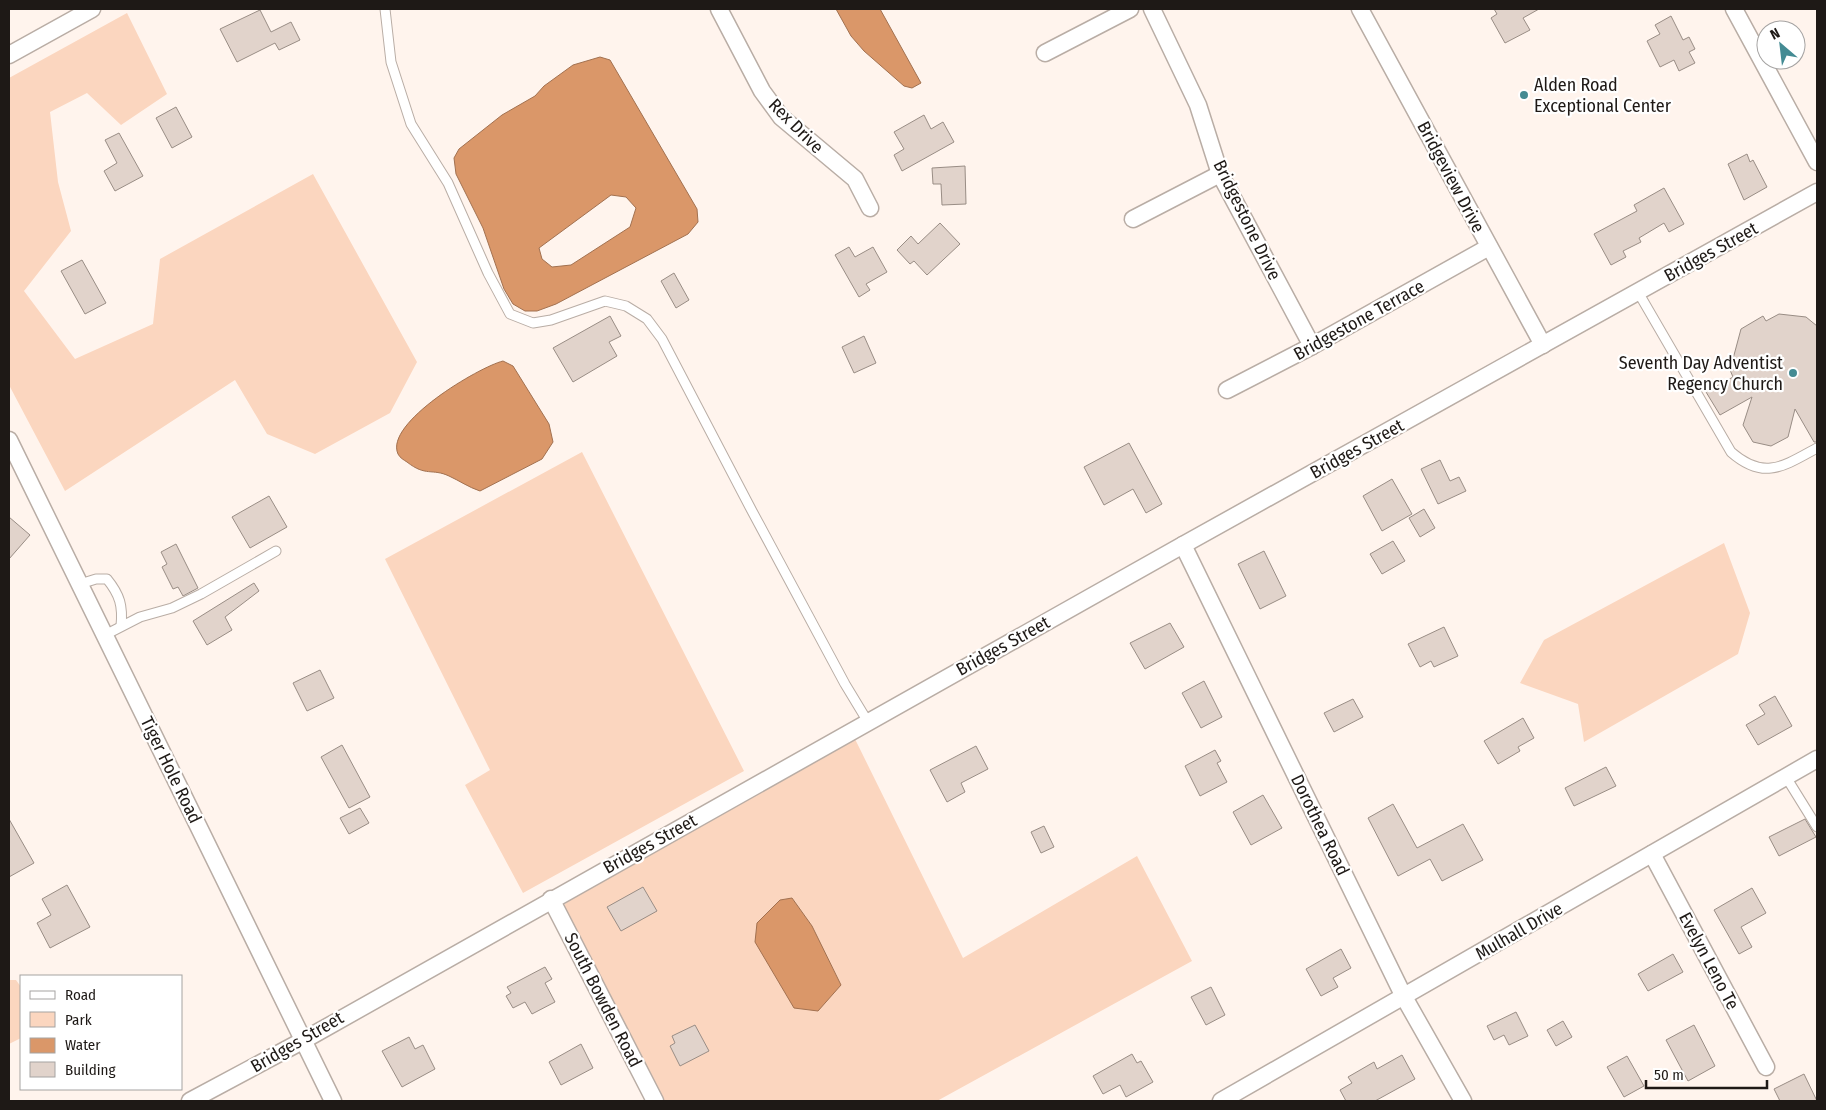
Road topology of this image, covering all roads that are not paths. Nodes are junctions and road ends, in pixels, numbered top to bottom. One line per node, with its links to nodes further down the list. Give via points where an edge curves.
1 (92, 9): 9 (street)
2 (385, 9): 27 (lane, via 391,62 411,124 448,183 510,314 534,323 605,302 626,306 647,319 662,339)
3 (719, 9): 13 (street, Rex Drive, via 762,91 776,110 795,130 855,179)
4 (1130, 9): 8 (street)
5 (1152, 9): 11 (street, Bridgestone Drive, via 1198,105)
6 (1360, 9): 15 (street, Bridgeview Drive)
7 (1734, 9): 10 (street)
8 (1045, 53)
9 (9, 55)
10 (1817, 162)
11 (1220, 174): 14 (street); 18 (street, Bridgestone Drive)
12 (1817, 192): 16 (street, Bridges Street)
13 (870, 208)
14 (1133, 219)
15 (1489, 247): 17 (street, Bridgeview Drive); 18 (street, Bridgestone Terrace)
16 (1638, 292): 17 (street, Bridges Street); 21 (lane, via 1736,457 1750,466 1773,469)
17 (1543, 345): 22 (street, Bridges Street)
18 (1312, 346): 19 (street, Bridgestone Terrace)
19 (1227, 390)
20 (9, 440): 24 (street, Tiger Hole Road)
21 (1817, 448)
22 (1183, 545): 27 (street, Bridges Street); 33 (street, Dorothea Road)
23 (276, 550): 25 (lane, via 194,598)
24 (80, 584): 25 (lane, via 107,579 123,608); 26 (street, Tiger Hole Road)
25 (121, 626): 26 (lane)
26 (105, 634): 34 (street, Tiger Hole Road)
27 (868, 722): 32 (street, Bridges Street)
28 (1817, 759): 29 (street, Mulhall Drive)
29 (1786, 777): 30 (lane); 31 (street, Mulhall Drive)
30 (1817, 827)
31 (1652, 854): 33 (street, Mulhall Drive); 35 (street, Evelyn Leno Te)
32 (551, 899): 34 (street, Bridges Street); 38 (street, South Bowden Road)
33 (1404, 997): 39 (street, Mulhall Drive); 40 (street, Dorothea Road)
34 (304, 1040): 36 (street, Bridges Street); 37 (street, Tiger Hole Road)
35 (1766, 1067)
36 (190, 1101)
37 (333, 1101)
38 (655, 1101)
39 (1221, 1101)
40 (1463, 1101)

